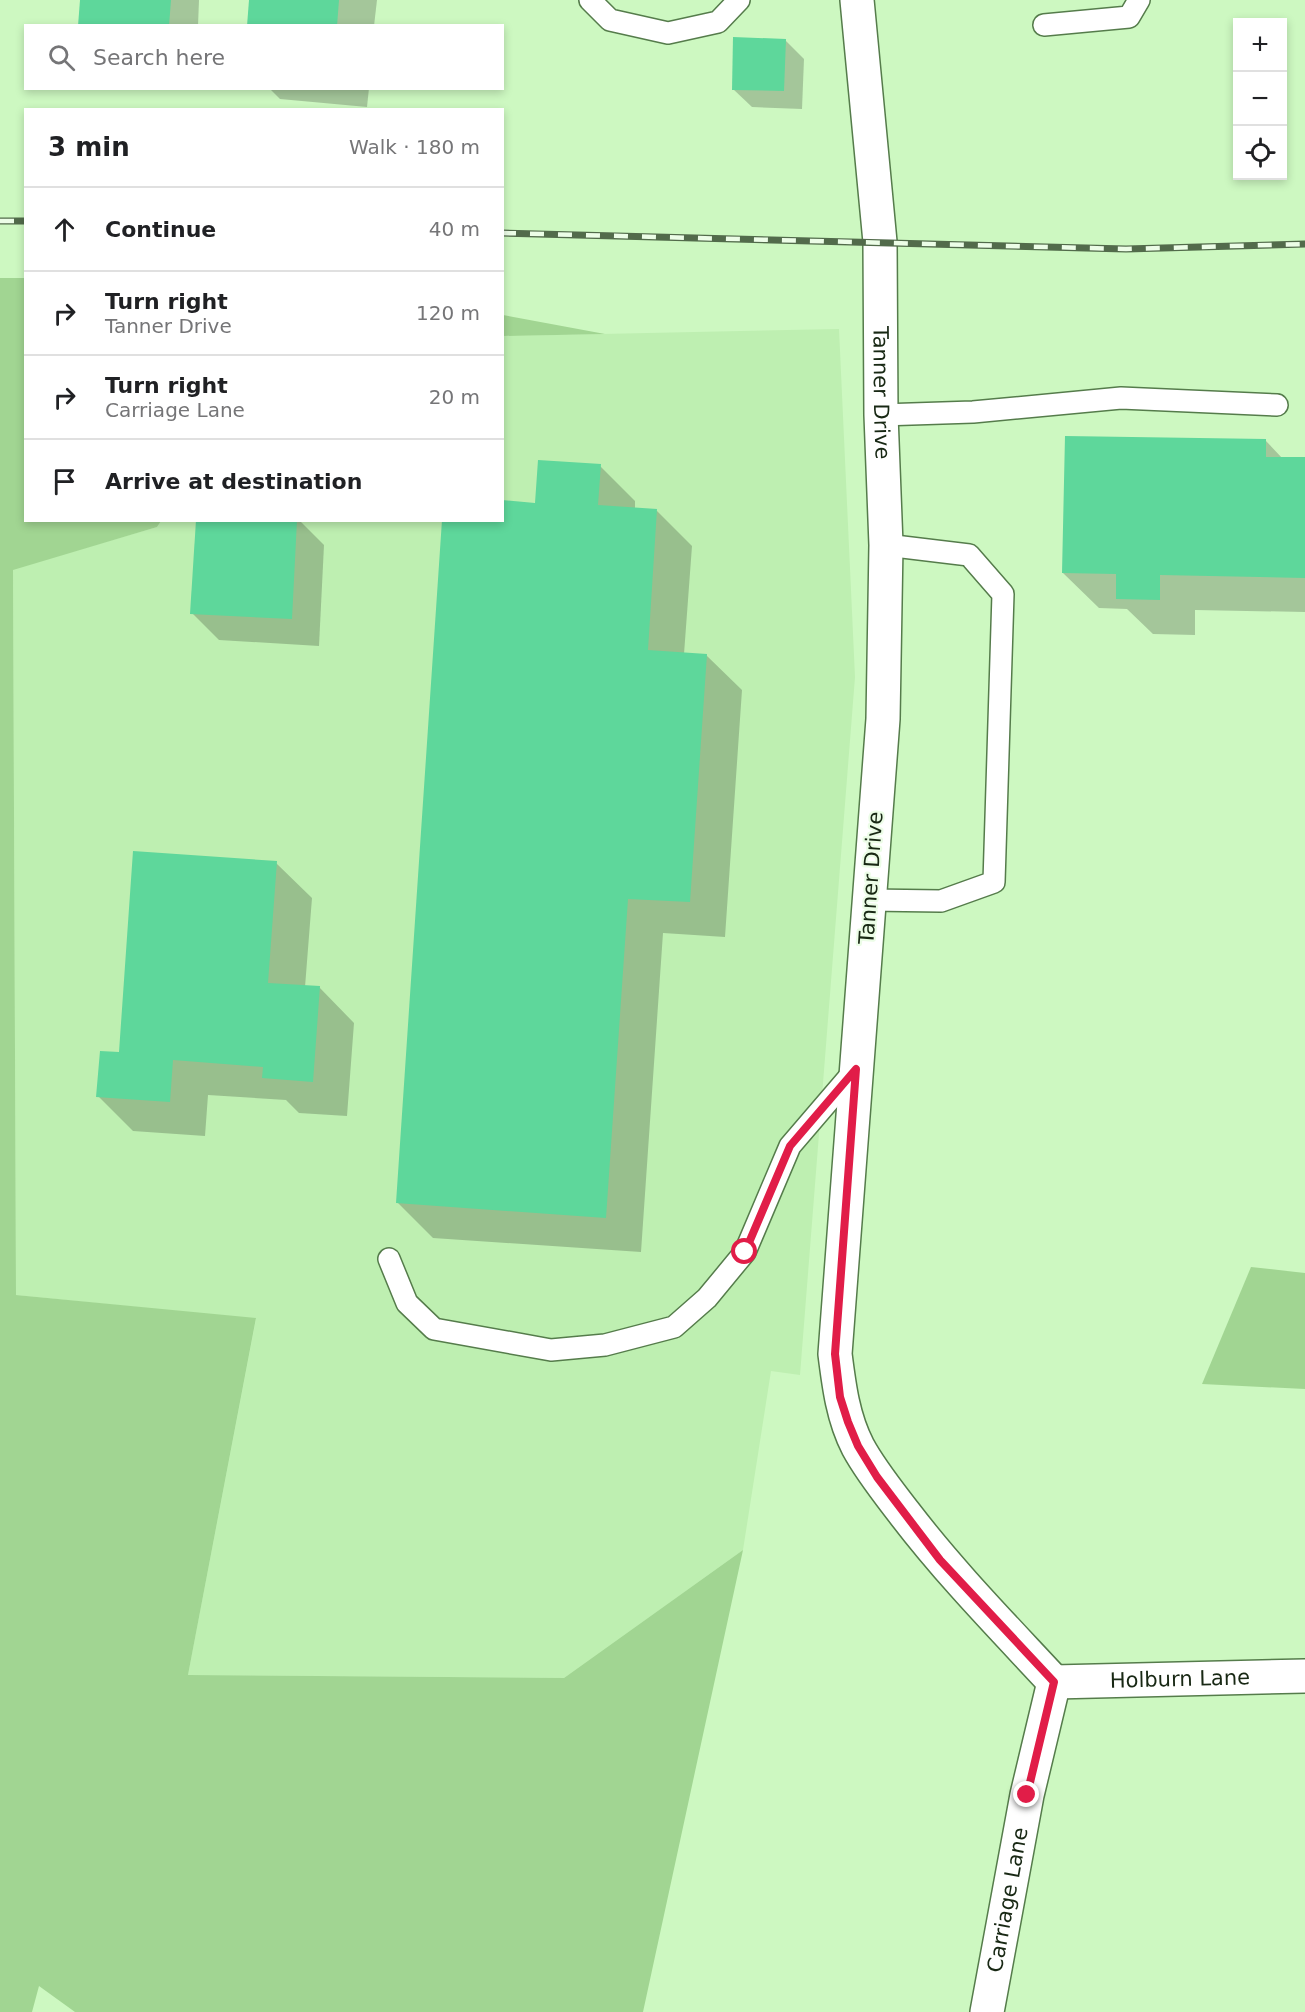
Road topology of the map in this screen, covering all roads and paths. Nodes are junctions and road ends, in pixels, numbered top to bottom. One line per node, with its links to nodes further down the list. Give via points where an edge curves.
1 (590, 0): 2 (lane, via 610,20 668,33 718,22)
2 (739, 0)
3 (857, 0): 7 (street, Tanner Drive, via 880,242)
4 (1139, 0): 5 (lane, via 1130,17)
5 (1044, 25)
6 (1278, 405): 7 (lane, via 1121,398 973,412)
7 (881, 415): 8 (street, Tanner Drive)
8 (886, 545): 9 (street, Tanner Drive, via 883,719); 9 (lane, via 969,555 1003,594 994,882 941,901)
9 (869, 900): 10 (street, Tanner Drive)
10 (856, 1069): 11 (lane, via 790,1146 745,1252 707,1298 674,1327 605,1345 551,1350 434,1329 407,1303); 13 (street, Tanner Drive, via 835,1354 840,1397 848,1422 877,1477 940,1560)
11 (389, 1259)
12 (1305, 1676): 13 (street, Holburn Lane)
13 (1054, 1682): 14 (street, Carriage Lane, via 1027,1795)
14 (987, 2012)

